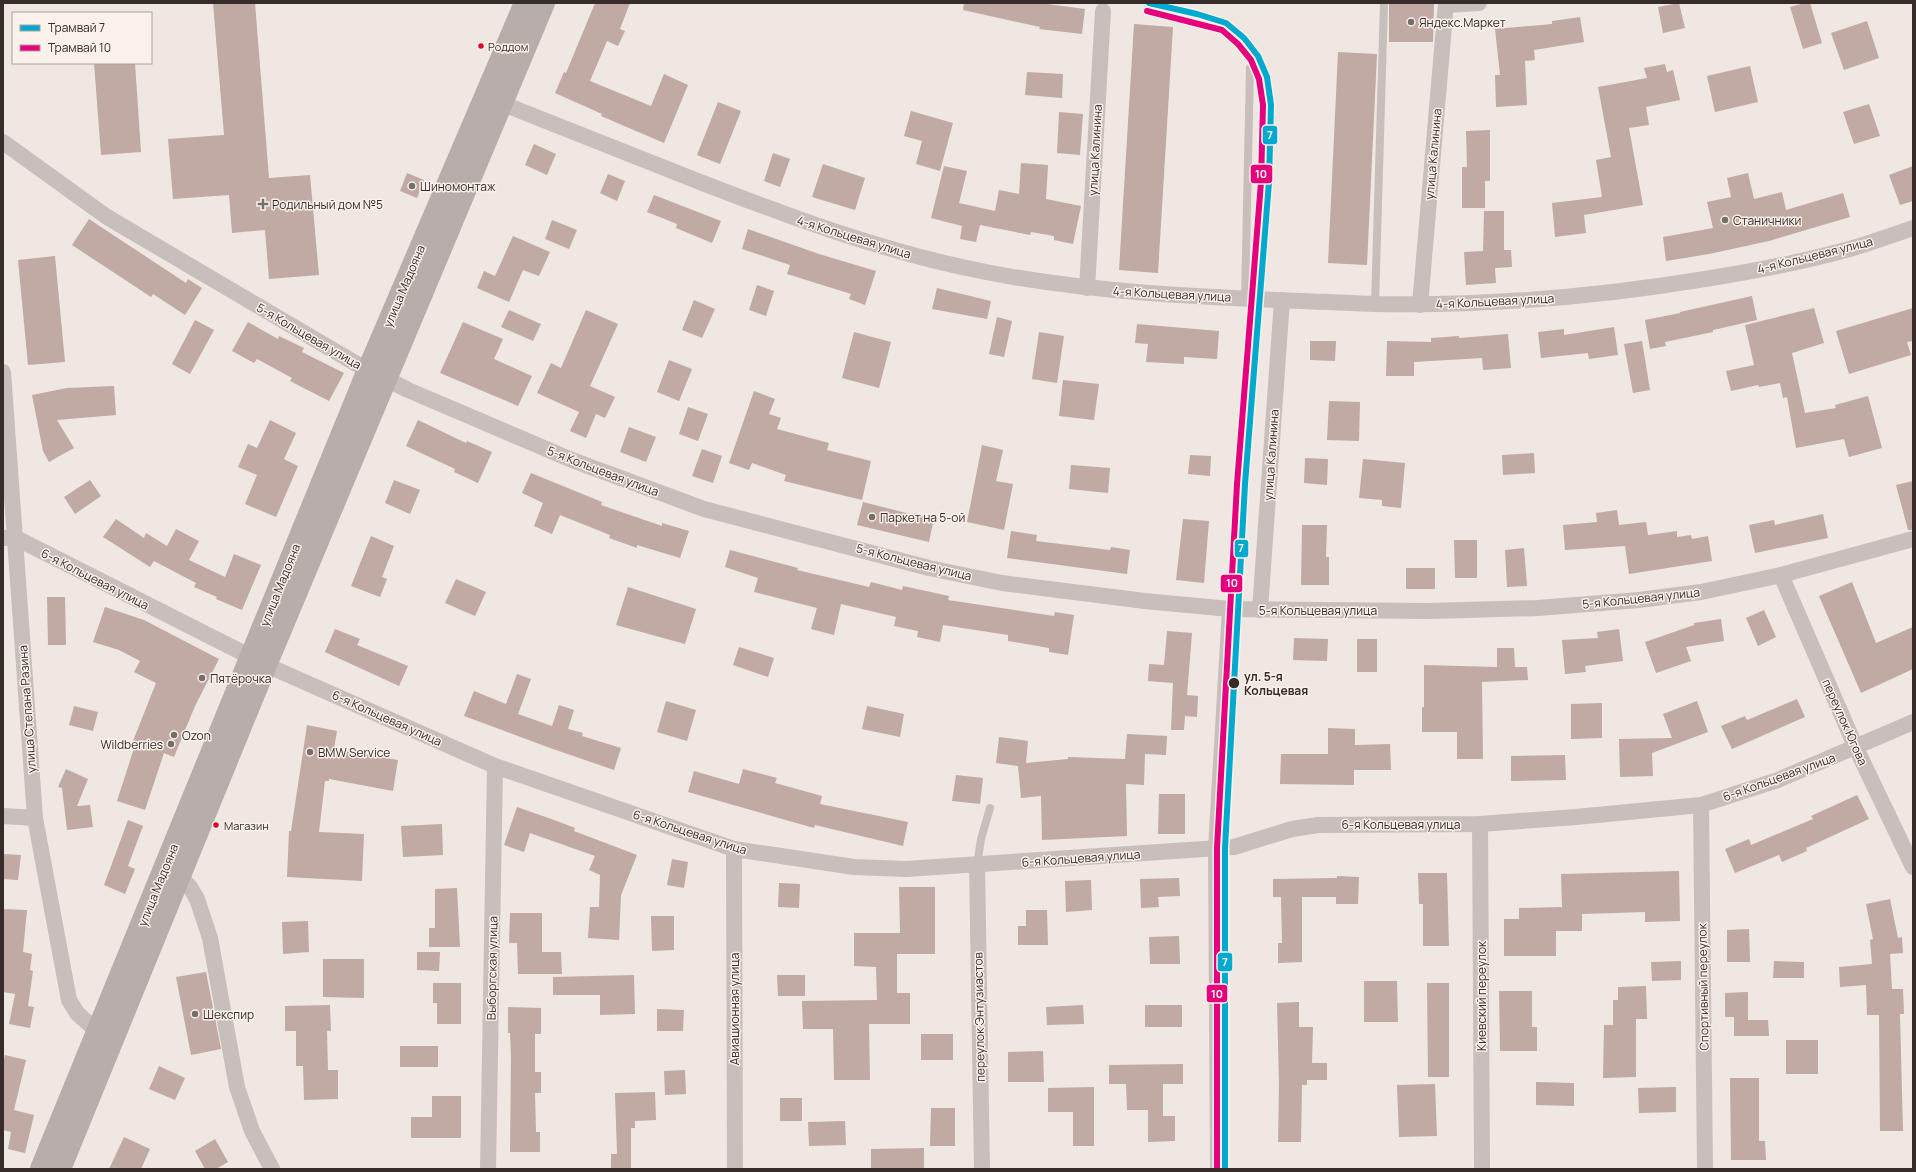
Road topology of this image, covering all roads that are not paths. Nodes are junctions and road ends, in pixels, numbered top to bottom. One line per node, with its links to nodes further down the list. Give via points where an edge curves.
1 (525, 3): 17 (main road, улица Мадояна)
2 (544, 3): 8 (main road, улица Мадояна)
3 (1384, 3): 14 (lane)
4 (1479, 3): 5 (street)
5 (1446, 4): 15 (street, улица Калинина)
6 (1103, 11): 11 (street, улица Калинина)
7 (1250, 68): 12 (lane)
8 (501, 103): 11 (street, 4-я Кольцевая улица, via 778,213 828,230 890,249 978,270); 17 (main road, улица Мадояна)
9 (3, 142): 17 (street, 5-я Кольцевая улица, via 107,217)
10 (1913, 228): 15 (street, 4-я Кольцевая улица, via 1853,248 1765,269 1647,289 1564,298)
11 (1087, 288): 12 (street, 4-я Кольцевая улица)
12 (1245, 298): 13 (street, 4-я Кольцевая улица)
13 (1282, 300): 14 (street, 4-я Кольцевая улица); 22 (street, улица Калинина)
14 (1375, 304): 15 (street, 4-я Кольцевая улица)
15 (1420, 305)
16 (3, 372): 18 (street, улица Степана Разина)
17 (377, 374): 21 (street, 5-я Кольцевая улица, via 572,460 704,509 929,568 1002,583); 23 (main road, улица Мадояна)
18 (9, 538): 23 (street, 6-я Кольцевая улица); 30 (street, улица Степана Разина)
19 (1913, 539): 20 (street, 5-я Кольцевая улица)
20 (1781, 575): 22 (street, 5-я Кольцевая улица, via 1701,592 1538,608 1429,611); 25 (street, переулок Югова)
21 (1230, 609): 22 (street, 5-я Кольцевая улица); 33 (street)
22 (1260, 610)
23 (258, 661): 26 (street, 6-я Кольцевая улица); 36 (main road, улица Мадояна); 37 (main road, улица Мадояна)
24 (1913, 722): 25 (street, 6-я Кольцевая улица)
25 (1856, 748): 27 (street, 6-я Кольцевая улица, via 1778,780); 35 (street, переулок Югова)
26 (496, 766): 32 (street, 6-я Кольцевая улица); 41 (street, Выборгская улица)
27 (1701, 804): 31 (street, 6-я Кольцевая улица); 46 (street, Спортивный переулок)
28 (990, 808): 34 (lane)
29 (3, 816): 30 (street)
30 (35, 818): 37 (street, улица Степана Разина, via 69,1000 77,1013)
31 (1480, 824): 33 (street, 6-я Кольцевая улица, via 1318,825 1292,829 1234,848); 45 (street, Киевский переулок)
32 (734, 849): 34 (street, 6-я Кольцевая улица, via 854,867 906,869); 42 (street, Авиационная улица)
33 (1216, 849): 34 (street, 6-я Кольцевая улица); 44 (street)
34 (977, 865): 43 (street, переулок Энтузиастов)
35 (1913, 867)
36 (180, 878): 39 (main road, улица Мадояна); 40 (street, via 190,887 197,899 210,938 237,1087 252,1131)
37 (98, 1032): 38 (main road, улица Мадояна)
38 (41, 1169)
39 (60, 1169)
40 (272, 1169)
41 (488, 1169)
42 (735, 1169)
43 (982, 1169)
44 (1218, 1169)
45 (1482, 1169)
46 (1706, 1169)

